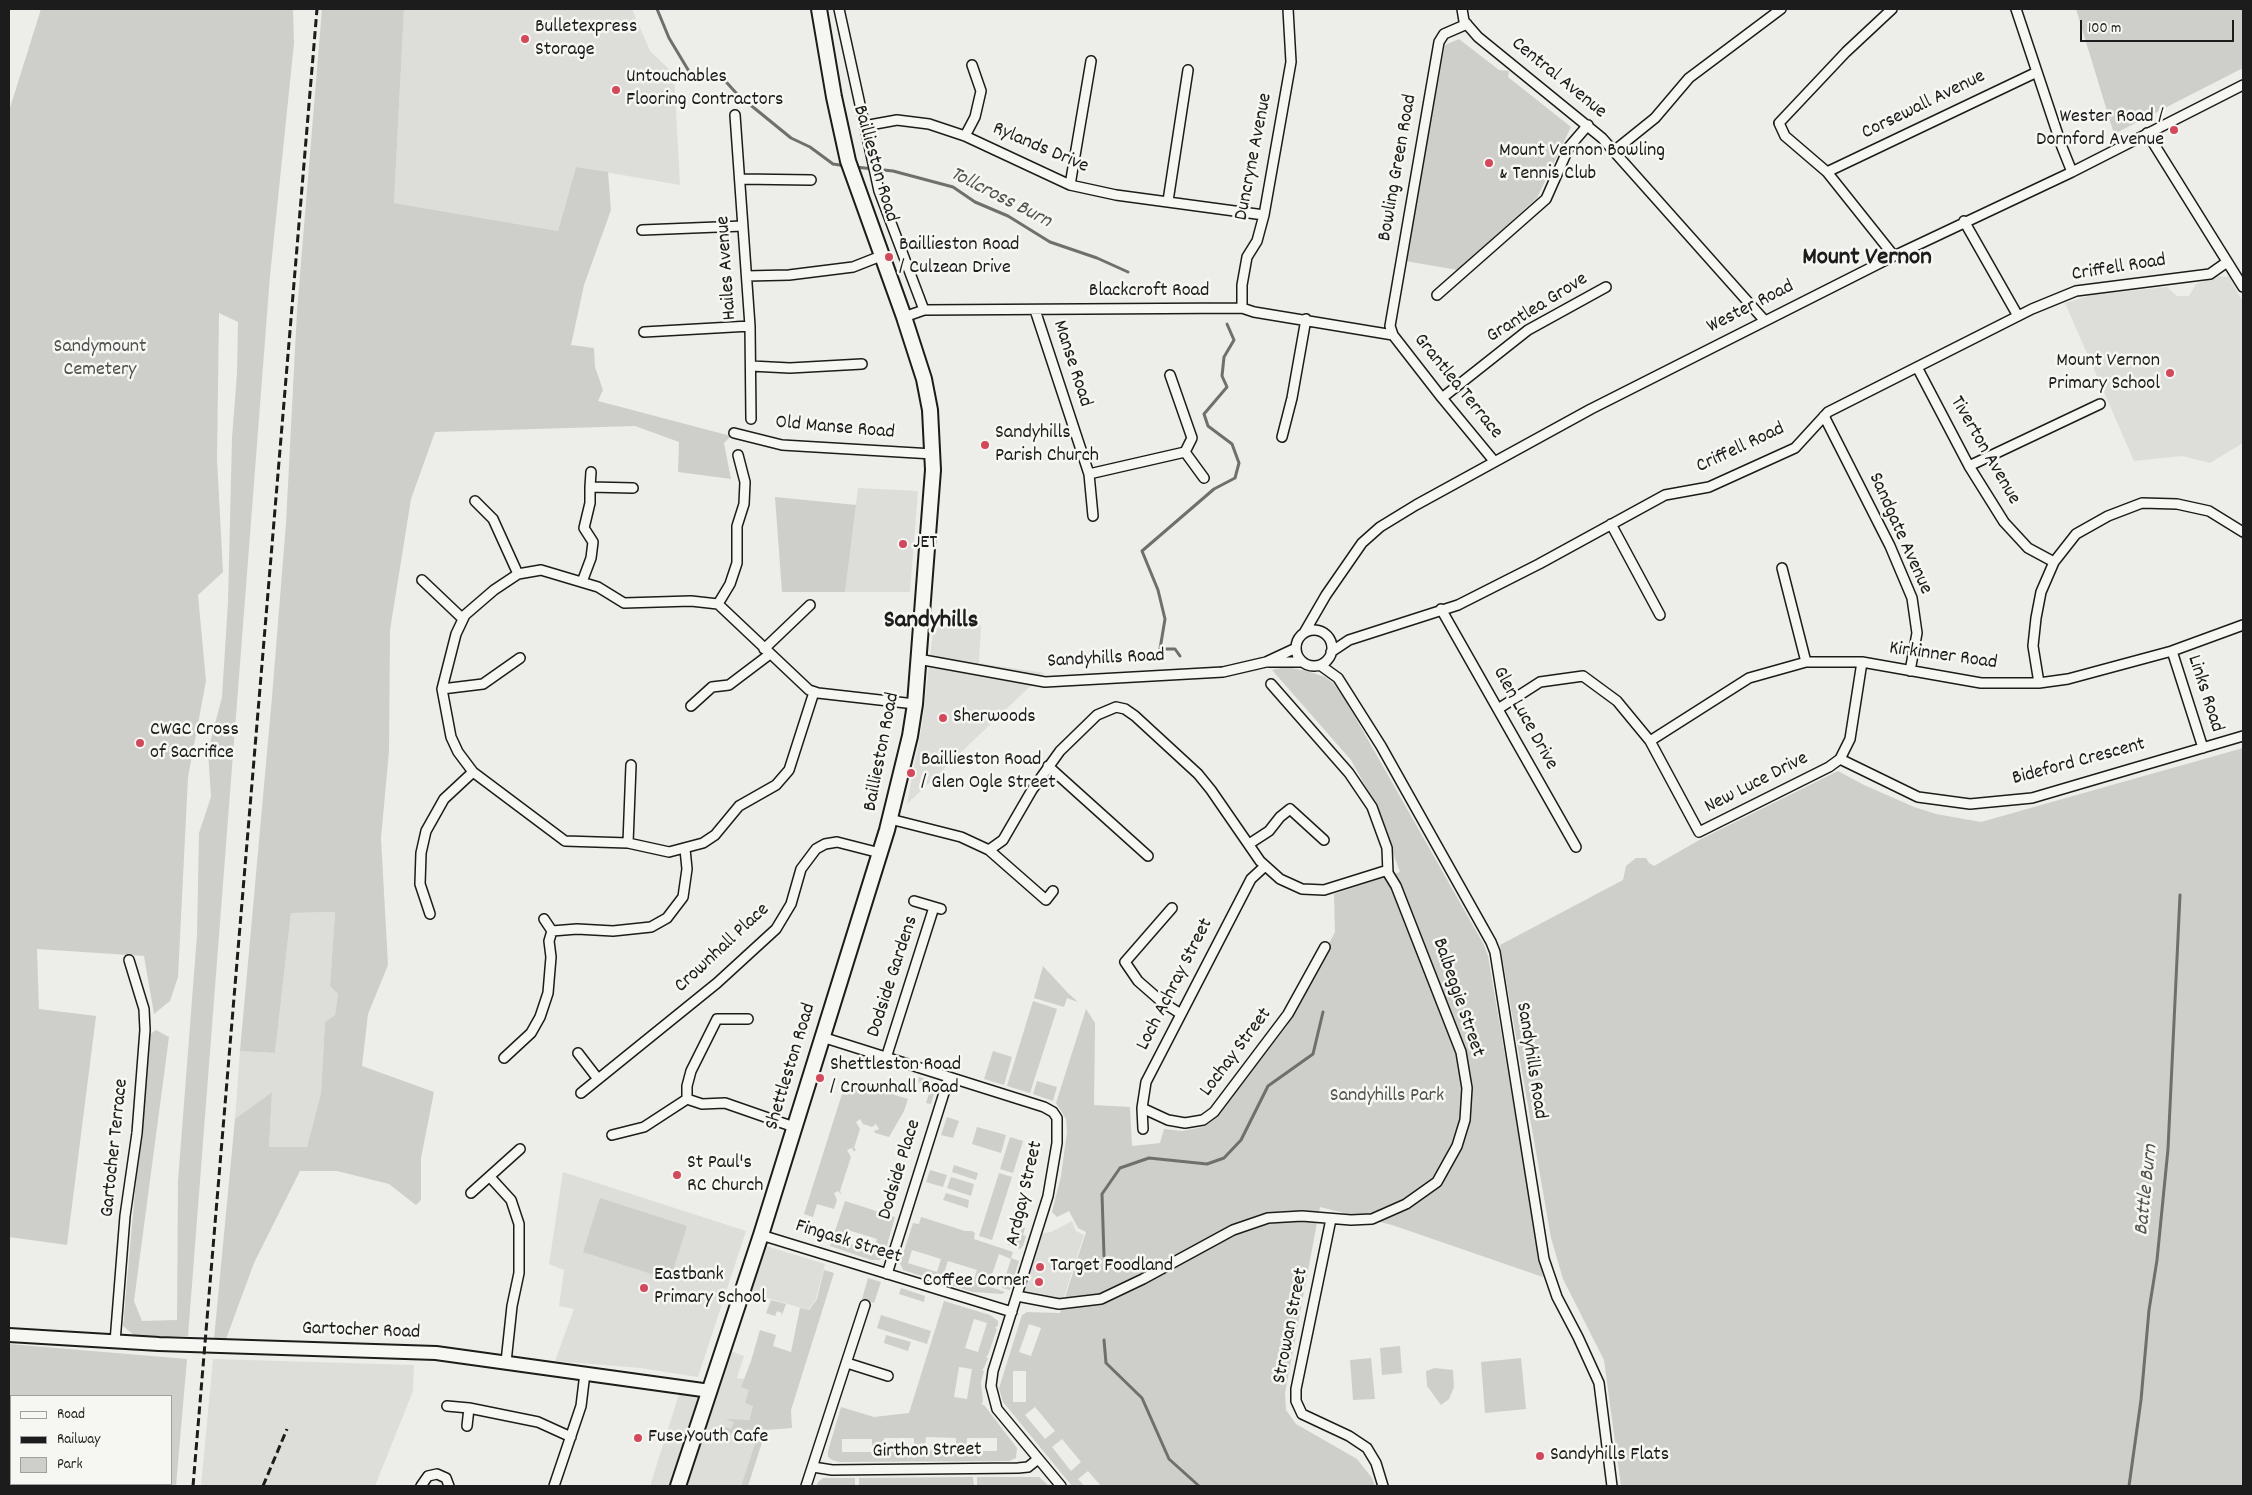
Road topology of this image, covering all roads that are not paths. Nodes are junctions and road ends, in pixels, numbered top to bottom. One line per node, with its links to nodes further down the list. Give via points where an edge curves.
1 (819, 9): 30 (main road, Baillieston Road, via 850,167)
2 (840, 9): 16 (street)
3 (1288, 9): 26 (street, Duncryne Avenue, via 1291,62)
4 (1462, 9): 8 (street)
5 (1781, 9): 19 (street, via 1689,78 1656,118)
6 (1892, 9): 20 (street, via 1779,123 1785,136)
7 (2016, 9): 12 (street)
8 (1467, 24): 15 (street, Central Avenue, via 1478,37); 46 (street, Bowling Green Road, via 1443,35 1438,46 1390,320)
9 (1091, 61): 24 (street)
10 (972, 65): 18 (street, via 981,91 975,117)
11 (1188, 70): 25 (street)
12 (2037, 72): 20 (street, Corsewall Avenue); 21 (street)
13 (2243, 84): 17 (street, Wester Road)
14 (734, 115): 22 (street, Hailes Avenue)
15 (1588, 125): 19 (street, Central Avenue); 36 (street, via 1569,147 1546,199)
16 (864, 126): 18 (street, Rylands Drive, via 908,121); 38 (street, via 875,175)
17 (2147, 133): 21 (street, Wester Road); 32 (street)
18 (965, 136): 24 (street, Rylands Drive)
19 (1614, 150): 43 (street, Central Avenue)
20 (1827, 172): 31 (street)
21 (2072, 172): 27 (street, Wester Road)
22 (740, 180): 23 (street); 28 (street, Hailes Avenue)
23 (811, 180)
24 (1070, 185): 25 (street, Rylands Drive)
25 (1168, 201): 26 (street, Rylands Drive)
26 (1264, 215): 37 (street, Duncryne Avenue, via 1257,241 1247,257)
27 (1964, 221): 31 (street, Wester Road); 41 (street)
28 (744, 226): 29 (street); 33 (street, Hailes Avenue)
29 (642, 230)
30 (881, 256): 33 (street, via 853,267 789,275); 40 (main road, Baillieston Road)
31 (1894, 256): 43 (street, Wester Road)
32 (2227, 262): 35 (street); 41 (street, Criffell Road, via 2210,274 2076,291)
33 (747, 276): 44 (street, Hailes Avenue)
34 (1606, 287): 51 (street, Grantlea Grove, via 1528,330)
35 (2243, 287)
36 (1438, 295)
37 (1242, 308): 39 (street, Blackcroft Road); 42 (street, Blackcroft Road)
38 (924, 310): 39 (street, Blackcroft Road); 40 (street, Blackcroft Road)
39 (1035, 310): 63 (street, Manse Road)
40 (904, 316): 58 (main road, Baillieston Road, via 928,395)
41 (2018, 316): 49 (street, Criffell Road)
42 (1306, 320): 46 (street, Blackcroft Road); 56 (street)
43 (1765, 320): 60 (street, Wester Road)
44 (750, 326): 45 (street); 48 (street, Hailes Avenue)
45 (644, 332)
46 (1393, 334): 51 (street, Grantlea Terrace)
47 (862, 364): 48 (street, via 790,368)
48 (751, 366): 54 (street, Hailes Avenue)
49 (1917, 367): 53 (street, Criffell Road); 61 (street, Tiverton Avenue)
50 (1170, 375): 57 (street, via 1192,438)
51 (1442, 398): 60 (street, Grantlea Terrace)
52 (2100, 404): 61 (street)
53 (1824, 416): 69 (street, Criffell Road, via 1795,448 1709,487 1665,495); 98 (street, Sandgate Avenue, via 1890,546 1912,598 1917,633)
54 (750, 419)
55 (734, 432): 58 (street, Old Manse Road, via 782,445)
56 (1282, 438)
57 (1185, 452): 63 (street); 64 (street)
58 (933, 454): 92 (main road, Baillieston Road)
59 (738, 455): 76 (street, via 745,482 744,504 737,526 737,563)
60 (1494, 461): 79 (street, Wester Road, via 1374,532 1358,549)
61 (1970, 466): 71 (street, Tiverton Avenue, via 2004,522 2028,548)
62 (591, 472): 65 (street)
63 (1089, 474): 68 (street, Manse Road)
64 (1204, 478)
65 (590, 487): 66 (street); 75 (street, via 584,528 593,542)
66 (633, 488)
67 (475, 501): 73 (street, via 493,519)
68 (1093, 516)
69 (1610, 524): 78 (street, Criffell Road, via 1458,605); 80 (street)
70 (2243, 532): 71 (street, via 2209,511 2177,504 2142,503 2108,516 2076,534)
71 (2054, 562): 100 (street, via 2041,592 2036,618 2033,646)
72 (1782, 568): 95 (street)
73 (518, 574): 75 (street, via 541,570); 81 (street, via 494,590)
74 (422, 580): 81 (street)
75 (582, 582): 76 (street, via 598,587 624,603 691,601)
76 (718, 604): 88 (street)
77 (810, 605): 88 (street)
78 (1441, 609): 86 (street, Criffell Road); 106 (street, Glen Luce Drive)
79 (1314, 615): 83 (street); 84 (street, Wester Road)
80 (1660, 615)
81 (463, 620): 102 (street, via 456,634)
82 (2243, 625): 89 (street, Kirkinner Road)
83 (1316, 631): 84 (street); 85 (street)
84 (1304, 633): 87 (street)
85 (1328, 638): 86 (street, Criffell Road); 90 (street, Sandyhills Road)
86 (1348, 640): 90 (street, Criffell Road)
87 (1296, 648): 93 (street, Sandyhills Road); 94 (street)
88 (767, 651): 103 (street); 105 (street, via 729,685 712,687)
89 (2172, 651): 100 (street, Kirkinner Road, via 2068,679); 109 (street, Links Road)
90 (1330, 655): 97 (street); 99 (street, Sandyhills Road)
91 (520, 658): 102 (street, via 484,684)
92 (918, 659): 93 (street, Sandyhills Road, via 1045,682 1223,672); 104 (main road, Baillieston Road)
93 (1266, 662): 94 (street, Sandyhills Road)
94 (1301, 662): 97 (street, Sandyhills Road)
95 (1806, 662): 96 (street, Kirkinner Road); 108 (street, Kirkinner Road, via 1749,678)
96 (1862, 662): 98 (street, Kirkinner Road); 110 (street, New Luce Drive, via 1850,739)
97 (1320, 666): 99 (street, Sandyhills Road)
98 (1910, 671): 100 (street, Kirkinner Road, via 1981,683)
99 (1332, 672): 176 (street, Sandyhills Road, via 1381,746 1495,952 1544,1259 1557,1296 1599,1383)
100 (2039, 683)
101 (1271, 684): 124 (street, Balbeggie Street, via 1349,773 1372,807 1387,848)
102 (442, 690): 113 (street, via 451,737)
103 (814, 692): 104 (street); 119 (street, via 789,770 776,785 740,806 715,835)
104 (915, 704): 114 (main road, Baillieston Road)
105 (691, 706)
106 (1498, 709): 108 (street, New Luce Drive, via 1540,682 1583,676 1617,701); 118 (street, Glen Luce Drive)
107 (2243, 736): 109 (street, Bideford Crescent)
108 (1650, 741): 110 (street, New Luce Drive, via 1699,832 1820,772)
109 (2203, 748): 110 (street, Bideford Crescent, via 2032,798 1970,804 1918,797)
110 (1840, 758)
111 (631, 765): 116 (street)
112 (1048, 766): 117 (street, via 1097,715 1116,707 1125,709 1198,774); 120 (street, via 1003,840); 122 (street)
113 (473, 772): 116 (street, via 565,841); 128 (street, via 444,800 426,831 420,884)
114 (889, 824): 120 (street, via 961,836); 121 (main road, Shettleston Road)
115 (1324, 840): 117 (street, via 1290,809 1269,831)
116 (628, 843): 119 (street, via 669,852)
117 (1249, 844): 123 (street)
118 (1576, 847)
119 (685, 849): 130 (street, via 687,870 683,897 667,918 651,927)
120 (989, 850): 125 (street, via 1046,900)
121 (880, 853): 135 (main road, Shettleston Road); 140 (street, Crownhall Place, via 837,842 816,849 801,869 792,904 776,929 718,983)
122 (1148, 856)
123 (1264, 867): 124 (street, via 1292,885 1318,891); 133 (street, Loch Achray Street, via 1251,880)
124 (1388, 870): 150 (street, Balbeggie Street, via 1461,1052 1467,1088 1465,1120 1457,1146 1437,1182 1414,1199 1372,1219)
125 (1053, 891)
126 (914, 900): 138 (street, Dodside Gardens, via 938,908)
127 (1172, 908): 133 (street, via 1125,962 1138,981)
128 (430, 914)
129 (544, 919): 130 (street)
130 (552, 931): 137 (street, via 548,993 540,1017 530,1033)
131 (1325, 947): 143 (street, Lochay Street, via 1288,1014 1214,1112 1204,1120 1186,1123 1168,1120)
132 (129, 960): 157 (street, Gartocher Terrace, via 144,1009 145,1030)
133 (1181, 1014): 143 (street, Loch Achray Street, via 1146,1082)
134 (748, 1019): 142 (street, via 717,1019 691,1071)
135 (822, 1037): 138 (street, Ardgay Street); 144 (main road, Shettleston Road)
136 (578, 1053): 140 (street)
137 (504, 1058)
138 (886, 1058): 139 (street, Ardgay Street)
139 (949, 1077): 152 (street, Dodside Place); 153 (street, Ardgay Street, via 1048,1108 1058,1121 1050,1188)
140 (598, 1079): 141 (street, Crownhall Place)
141 (580, 1093)
142 (687, 1099): 144 (street, via 702,1104 726,1103); 146 (street, via 644,1127)
143 (1142, 1108): 145 (street, Loch Achray Street)
144 (794, 1127): 151 (main road, Shettleston Road)
145 (1143, 1129)
146 (612, 1136)
147 (520, 1149): 148 (street)
148 (490, 1177): 149 (street); 158 (street, via 511,1200 519,1224 519,1273)
149 (471, 1193)
150 (1331, 1219): 153 (street, Balbeggie Street, via 1285,1216 1250,1224 1101,1299 1059,1304); 175 (street, Strowan Street, via 1296,1401 1302,1414 1367,1448)
151 (761, 1235): 152 (street, Fingask Street); 162 (main road, Shettleston Road)
152 (887, 1274): 155 (street, Fingask Street)
153 (1017, 1296): 155 (street, Ardgay Street)
154 (865, 1305): 159 (street)
155 (1012, 1312): 167 (street, Ardgay Street, via 992,1374 991,1392 998,1411)
156 (9, 1335): 157 (main road, Gartocher Road)
157 (115, 1342): 158 (main road, Gartocher Road, via 436,1353)
158 (506, 1362): 160 (main road, Gartocher Road)
159 (847, 1363): 161 (street); 168 (street)
160 (585, 1373): 162 (main road, Gartocher Road); 166 (street, via 581,1406)
161 (888, 1376)
162 (710, 1391): 172 (main road, Shettleston Road)
163 (448, 1406): 164 (street)
164 (469, 1408): 165 (street); 166 (street, via 538,1422)
165 (466, 1426)
166 (571, 1437): 171 (street)
167 (1038, 1459): 168 (street, Girthon Street, via 1028,1467 1018,1468 829,1470); 174 (street, Ardgay Street)
168 (813, 1467): 173 (street)
169 (421, 1486): 170 (street, via 428,1476 437,1474 446,1478)
170 (449, 1486)
171 (554, 1486)
172 (678, 1486)
173 (806, 1486)
174 (1061, 1486)
175 (1383, 1486)
176 (1612, 1486)

